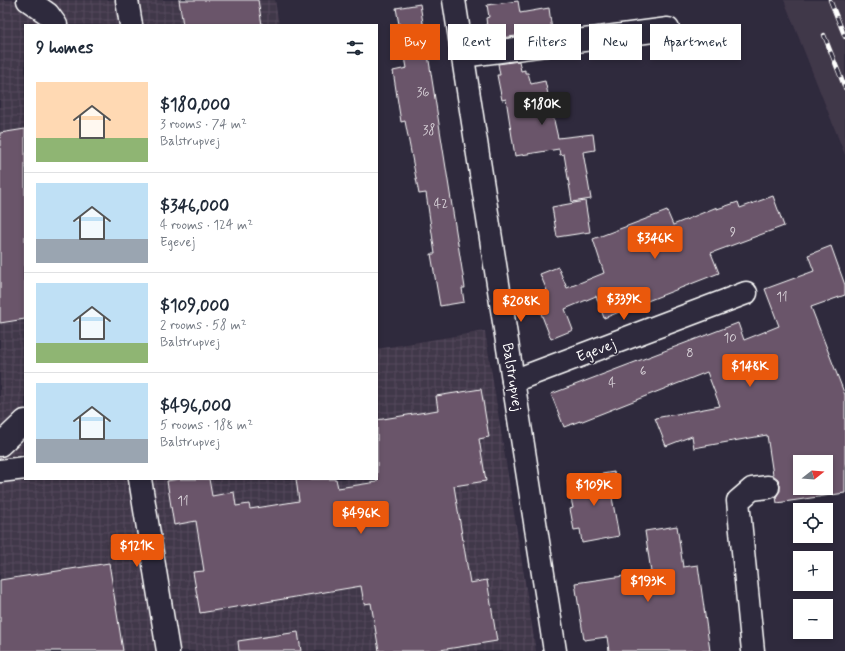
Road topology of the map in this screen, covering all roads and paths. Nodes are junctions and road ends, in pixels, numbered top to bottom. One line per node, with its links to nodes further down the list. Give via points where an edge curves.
1 (28, 0): 4 (street)
2 (127, 0): 5 (street)
3 (454, 0): 6 (street, Balstrupvej)
4 (54, 13)
5 (131, 24)
6 (457, 24)
7 (650, 31): 8 (street)
8 (506, 50)
9 (463, 60): 11 (street, Balstrupvej)
10 (746, 293): 11 (street, Egevej)
11 (513, 381): 19 (street, Balstrupvej)
12 (24, 422): 13 (street)
13 (0, 445)
14 (24, 468): 15 (street)
15 (0, 471)
16 (140, 480): 18 (street)
17 (768, 487): 20 (street, via 752,489 738,501)
18 (168, 651)
19 (555, 651)
20 (753, 651)

